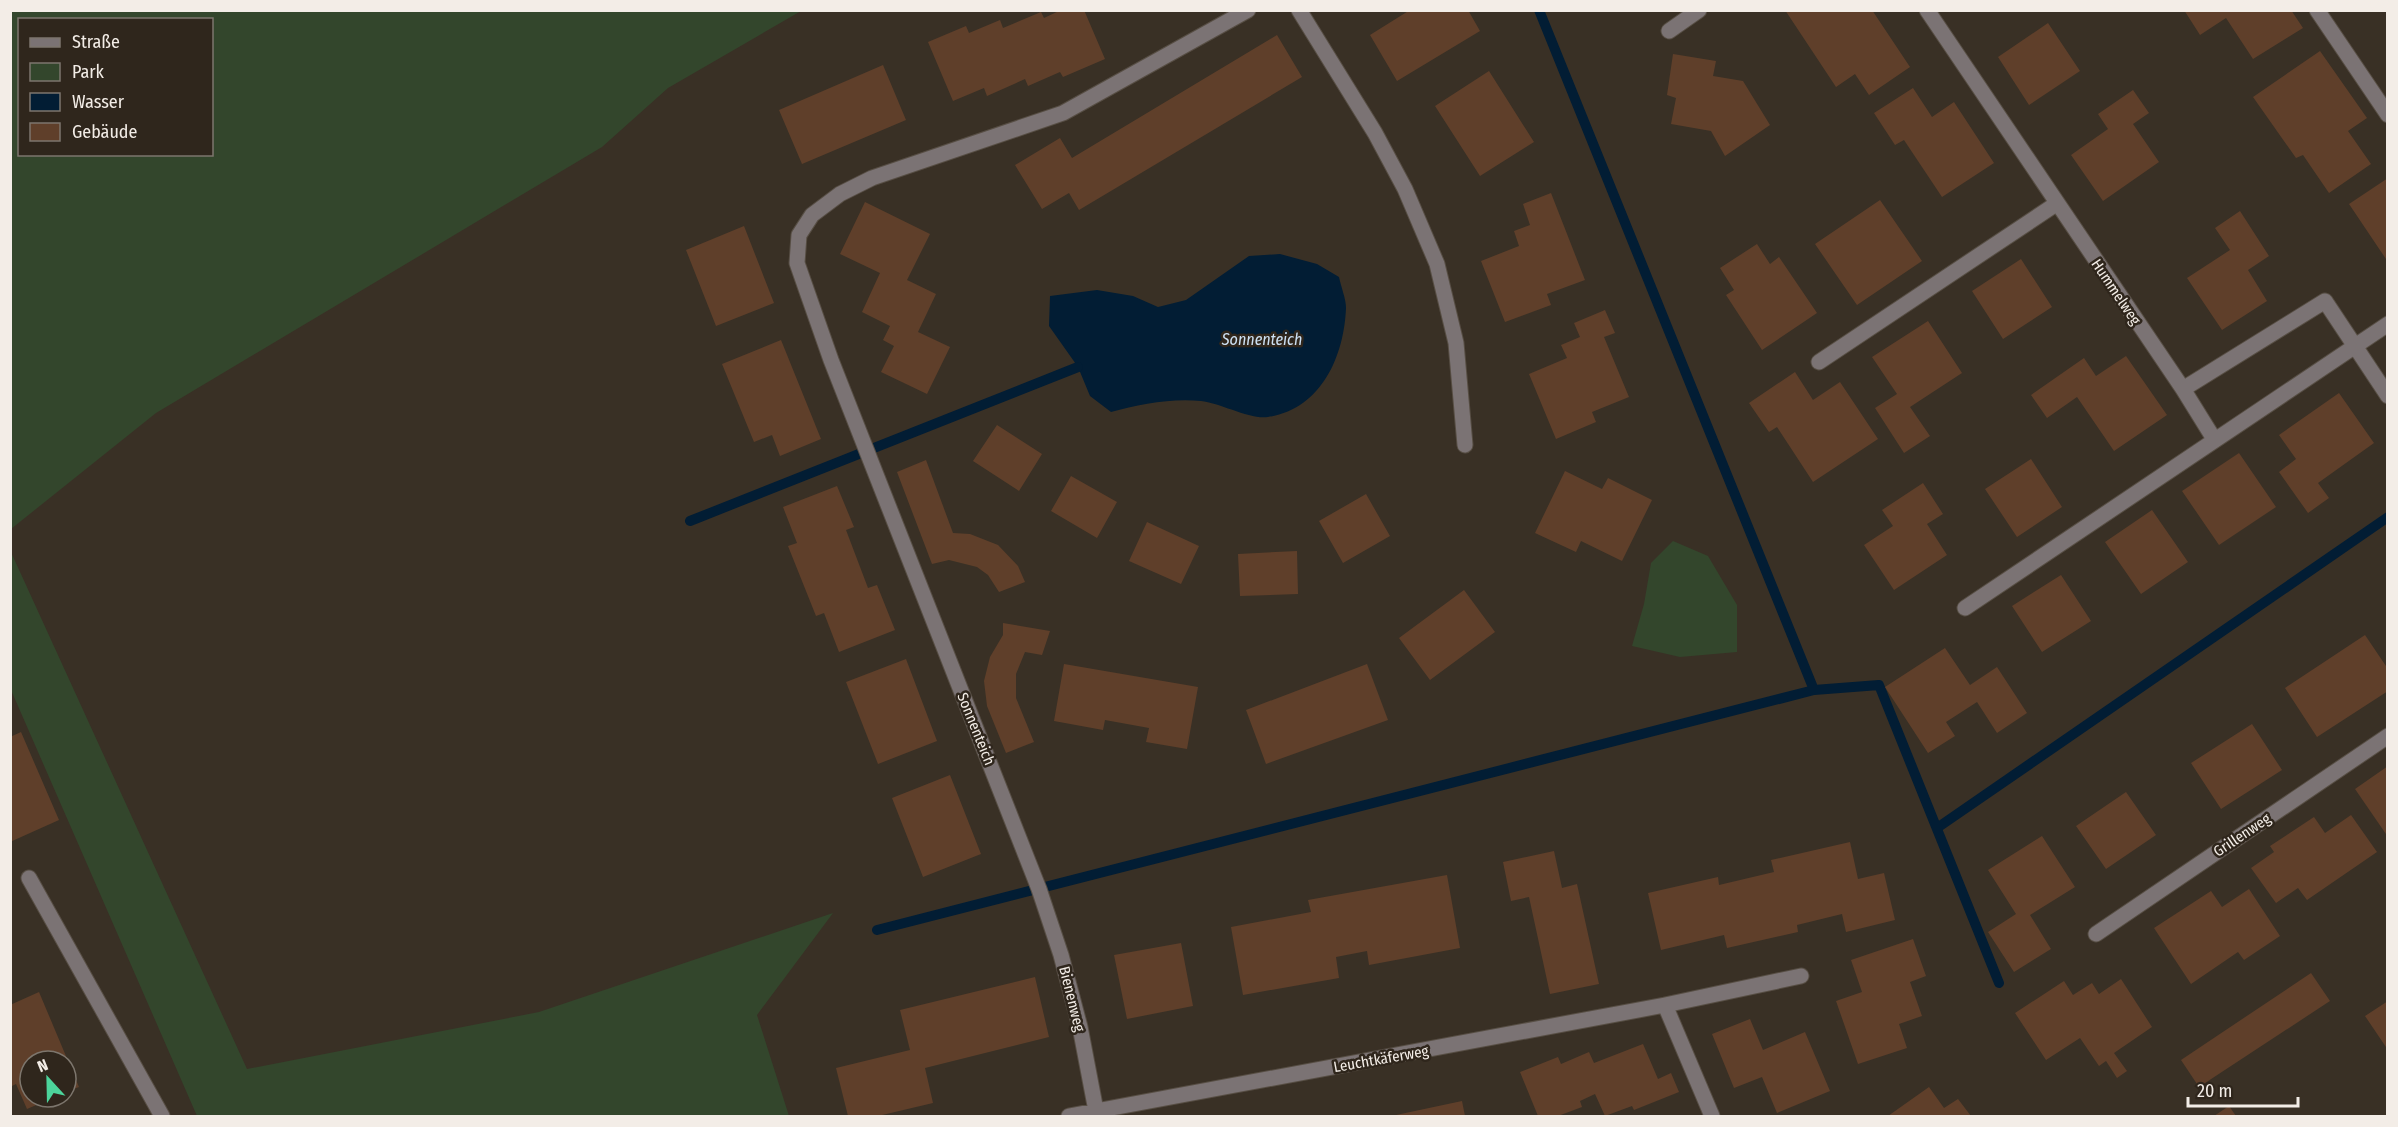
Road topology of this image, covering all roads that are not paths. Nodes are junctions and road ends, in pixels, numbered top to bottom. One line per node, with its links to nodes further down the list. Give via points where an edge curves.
1 (1248, 10): 19 (street, Sonnenteich, via 1063,112 872,178 840,194 812,215 799,235 796,263 831,360)
2 (1299, 10): 15 (street, via 1375,133 1405,189 1437,264 1455,343)
3 (1699, 10): 6 (street)
4 (1926, 10): 8 (street, Hummelweg)
5 (2317, 10): 7 (street)
6 (1669, 31)
7 (2388, 115)
8 (2056, 204): 11 (street); 12 (street, Hummelweg)
9 (2388, 324): 10 (street)
10 (2355, 347): 12 (street, via 2325,301); 13 (street); 14 (street)
11 (1819, 362)
12 (2183, 389): 14 (street, Hummelweg)
13 (2388, 396)
14 (2214, 439): 16 (street)
15 (1465, 445)
16 (1965, 608)
17 (2388, 736): 20 (street, Grillenweg)
18 (29, 878): 24 (street)
19 (1039, 889): 23 (street, Bienenweg, via 1080,1027)
20 (2096, 934)
21 (1801, 976): 22 (street, Leuchtkäferweg)
22 (1665, 1005): 23 (street, Leuchtkäferweg); 26 (street)
23 (1096, 1114): 25 (street)
24 (162, 1116)
25 (1069, 1116)
26 (1712, 1116)

